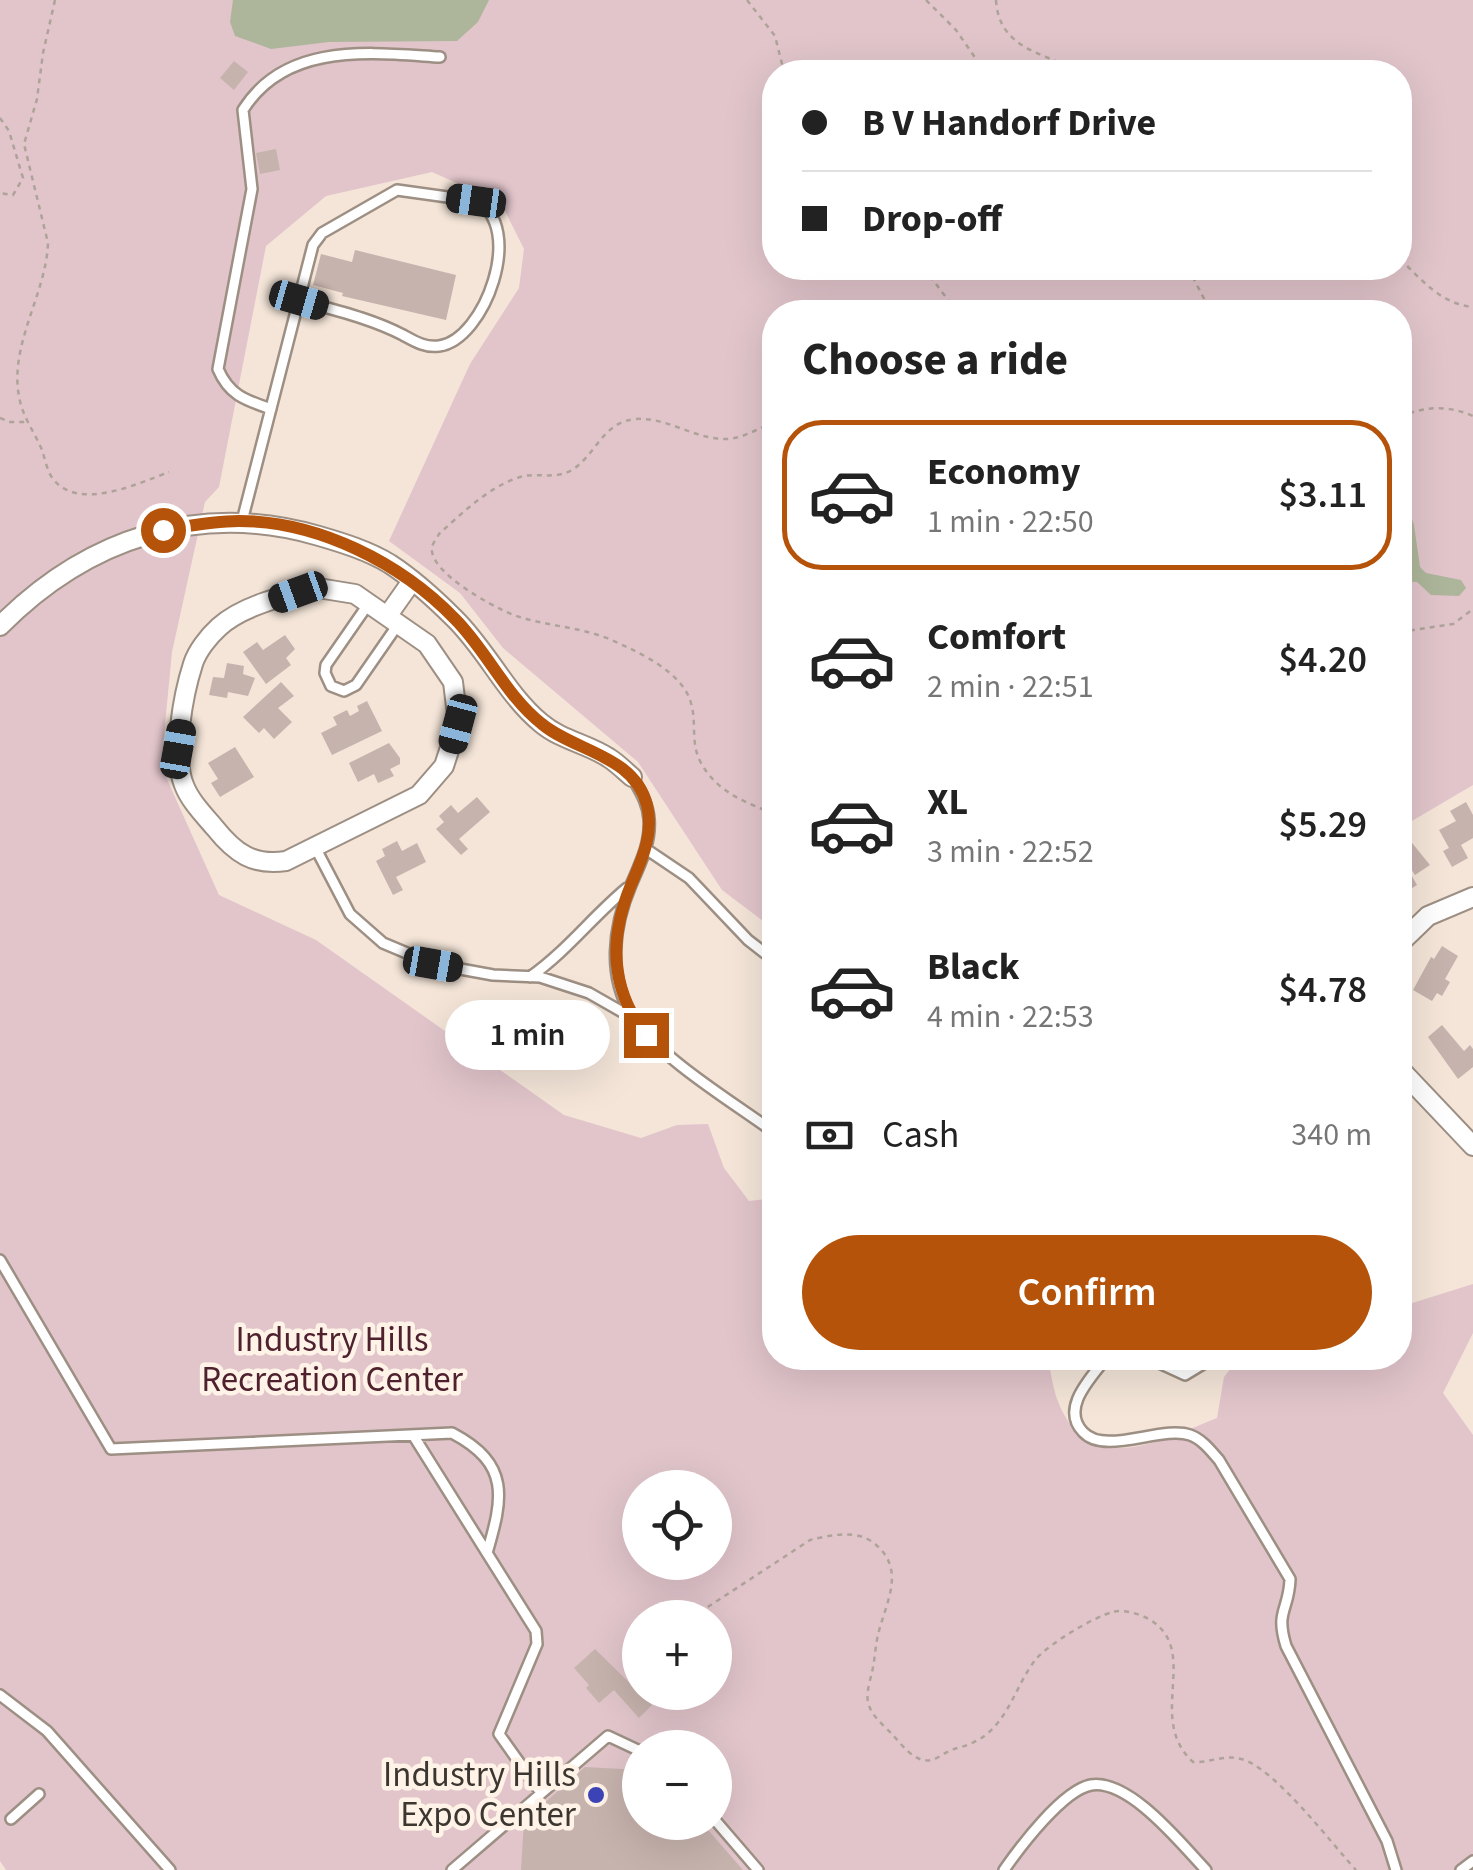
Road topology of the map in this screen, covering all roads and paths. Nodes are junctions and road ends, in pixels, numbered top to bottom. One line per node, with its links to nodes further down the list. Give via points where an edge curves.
1 (56, 0): 18 (path, via 24,144 48,243 17,382)
2 (748, 0): 6 (path, via 775,36)
3 (926, 0): 7 (path)
4 (996, 0): 8 (path, via 1006,32 1022,48)
5 (440, 57): 14 (lane, via 356,52 312,59 284,72 244,110 252,189 218,368 229,390)
6 (781, 60)
7 (977, 60)
8 (1051, 60)
9 (0, 118): 10 (path, via 24,178 13,195)
10 (0, 194)
11 (1412, 270): 13 (path, via 1448,302)
12 (299, 300): 12 (lane, via 322,233 398,190 476,201 496,222 501,248 488,295 466,330 447,344 425,346 383,324); 14 (lane)
13 (1473, 307)
14 (271, 409): 21 (lane)
15 (1412, 412): 16 (path)
16 (1473, 416)
17 (0, 418): 18 (path)
18 (28, 422): 20 (path, via 53,479 74,491 110,491)
19 (762, 428): 29 (path, via 727,440 642,419 619,424 574,469 502,484 440,534 432,553 444,572 493,605 602,636 668,671 692,704 694,748 706,771 740,801)
20 (169, 472)
21 (242, 520): 22 (street, via 344,544 388,562); 26 (street, via 122,542 26,600)
22 (412, 581): 25 (street); 28 (street, via 456,619 542,725 608,757)
23 (369, 603): 25 (street); 25 (lane, via 326,665 331,686 344,691 356,685); 30 (street, via 336,589 298,592 234,615 193,662 178,749 192,800 240,855 270,864)
24 (1473, 609): 27 (path, via 1453,624)
25 (394, 619): 30 (street, via 427,644 453,682 458,724 452,745 419,795)
26 (0, 626)
27 (1412, 630)
28 (632, 778): 31 (lane, via 646,801)
29 (762, 809)
30 (315, 847): 36 (lane, via 350,914 383,944 433,964)
31 (646, 849): 32 (lane); 35 (lane, via 689,878)
32 (630, 886): 36 (lane); 37 (lane, via 614,952)
33 (1473, 896): 34 (street, via 1428,916)
34 (1412, 932)
35 (762, 951)
36 (530, 977): 37 (lane, via 588,992)
37 (634, 1019): 39 (lane, via 671,1056)
38 (1412, 1082): 40 (street)
39 (762, 1122)
40 (1473, 1146)
41 (0, 1260): 43 (lane, via 111,1449)
42 (1098, 1370): 59 (lane, via 1073,1415 1088,1437 1190,1434 1219,1460 1290,1579 1280,1612 1286,1646)
43 (413, 1435): 44 (lane); 44 (lane, via 452,1433 484,1456 501,1489)
44 (487, 1554): 49 (lane, via 536,1631 499,1734)
45 (718, 1600): 58 (path, via 810,1540 831,1534 872,1541 892,1570 892,1591 867,1699 873,1714 920,1760 989,1733 1047,1648 1111,1612 1151,1620 1171,1643 1171,1723 1182,1752 1193,1762 1239,1758 1256,1765)
46 (2, 1700): 53 (lane, via 48,1731)
47 (622, 1742): 49 (lane, via 608,1736)
48 (38, 1794): 50 (lane)
49 (541, 1794): 54 (lane)
50 (11, 1819)
51 (732, 1840): 55 (lane)
52 (1473, 1861): 60 (lane)
53 (170, 1870)
54 (452, 1870)
55 (758, 1870)
56 (1004, 1870): 57 (lane, via 1072,1794 1102,1784 1142,1806)
57 (1206, 1870)
58 (1356, 1870)
59 (1396, 1870)
60 (1460, 1870)

